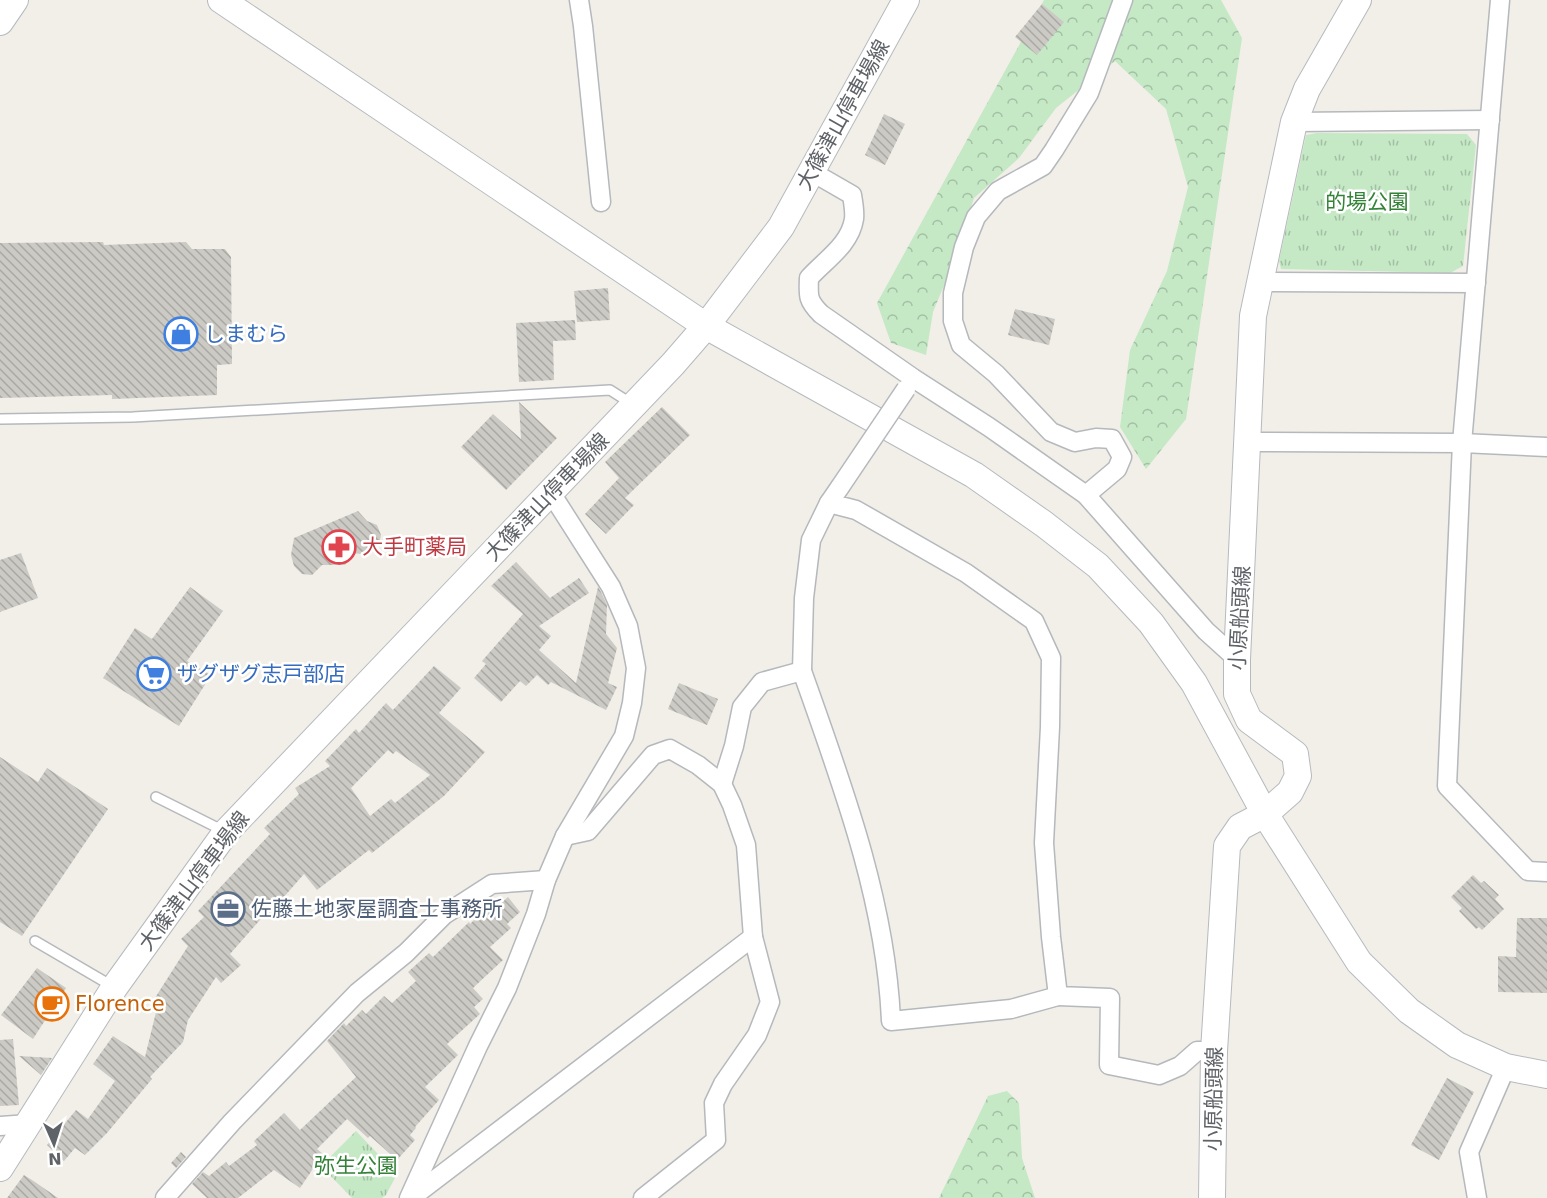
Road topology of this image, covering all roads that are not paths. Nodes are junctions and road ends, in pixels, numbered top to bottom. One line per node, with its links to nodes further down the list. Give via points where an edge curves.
1 (15, 0): 8 (main road)
2 (221, 0): 15 (main road)
3 (579, 0): 12 (street)
4 (906, 0): 11 (main road, 大篠津山停車場線)
5 (1124, 0): 23 (street, via 1089,93 1054,150 1043,166 998,191 976,217 953,293 953,321 961,345 996,374 1051,432 1075,442 1112,439 1122,457 1117,470)
6 (1358, 0): 10 (main road, 小原船頭線, via 1307,89)
7 (1500, 0): 9 (street)
8 (0, 22)
9 (1490, 120): 10 (street); 14 (street)
10 (1294, 122): 13 (main road, 小原船頭線)
11 (812, 171): 15 (main road, 大篠津山停車場線, via 781,227); 16 (street, via 852,195 854,218 831,259 809,278 810,303)
12 (602, 202)
13 (1261, 282): 14 (street); 19 (main road, 小原船頭線, via 1253,316)
14 (1476, 283): 20 (street)
15 (706, 326): 17 (main road, 大篠津山停車場線); 29 (main road, via 974,475 1098,566 1152,623 1194,683)
16 (909, 384): 23 (street, via 989,427); 24 (street, bridge)
17 (634, 406): 18 (lane, via 610,390 133,417); 22 (main road, 大篠津山停車場線)
18 (0, 419)
19 (1248, 442): 20 (street); 25 (main road, 小原船頭線)
20 (1462, 443): 21 (street); 32 (street, via 1447,786 1528,871)
21 (1547, 447)
22 (551, 493): 30 (main road, 大篠津山停車場線); 31 (street, via 611,587 628,626 636,668 624,736)
23 (1086, 495): 25 (street, via 1206,631)
24 (830, 503): 26 (street, via 811,540 804,598); 37 (street, via 856,510 956,567 1034,621 1051,658 1044,843)
25 (1237, 659): 29 (main road, 小原船頭線, via 1237,694 1249,720 1295,754 1298,776 1290,792)
26 (802, 672): 27 (street, via 762,682 742,706); 37 (street, via 860,847 889,978 891,1021 1011,1009)
27 (722, 783): 31 (street, via 670,749 653,755 588,831); 34 (street, via 746,844)
28 (156, 797): 30 (lane)
29 (1265, 814): 38 (main road, 小原船頭線, via 1240,827 1227,846); 39 (main road, via 1359,962 1409,1011 1457,1045)
30 (226, 832): 36 (main road, 大篠津山停車場線)
31 (565, 836): 33 (street)
32 (1547, 872)
33 (546, 880): 44 (street, via 492,884 444,915 357,993 232,1122); 45 (street, via 507,988)
34 (753, 937): 45 (street); 46 (street, via 770,1002 757,1035 714,1103 716,1140)
35 (35, 941): 36 (lane)
36 (114, 988): 41 (main road, 大篠津山停車場線)
37 (1058, 996): 38 (street, via 1110,998 1109,1065 1159,1075 1180,1066 1197,1051)
38 (1214, 1051): 47 (main road, 小原船頭線)
39 (1506, 1067): 40 (main road); 48 (street, via 1469,1152)
40 (1547, 1075)
41 (29, 1124): 42 (street); 43 (main road, 大篠津山停車場線)
42 (0, 1126)
43 (0, 1168)
44 (165, 1198)
45 (410, 1198)
46 (643, 1198)
47 (1212, 1198)
48 (1477, 1198)

